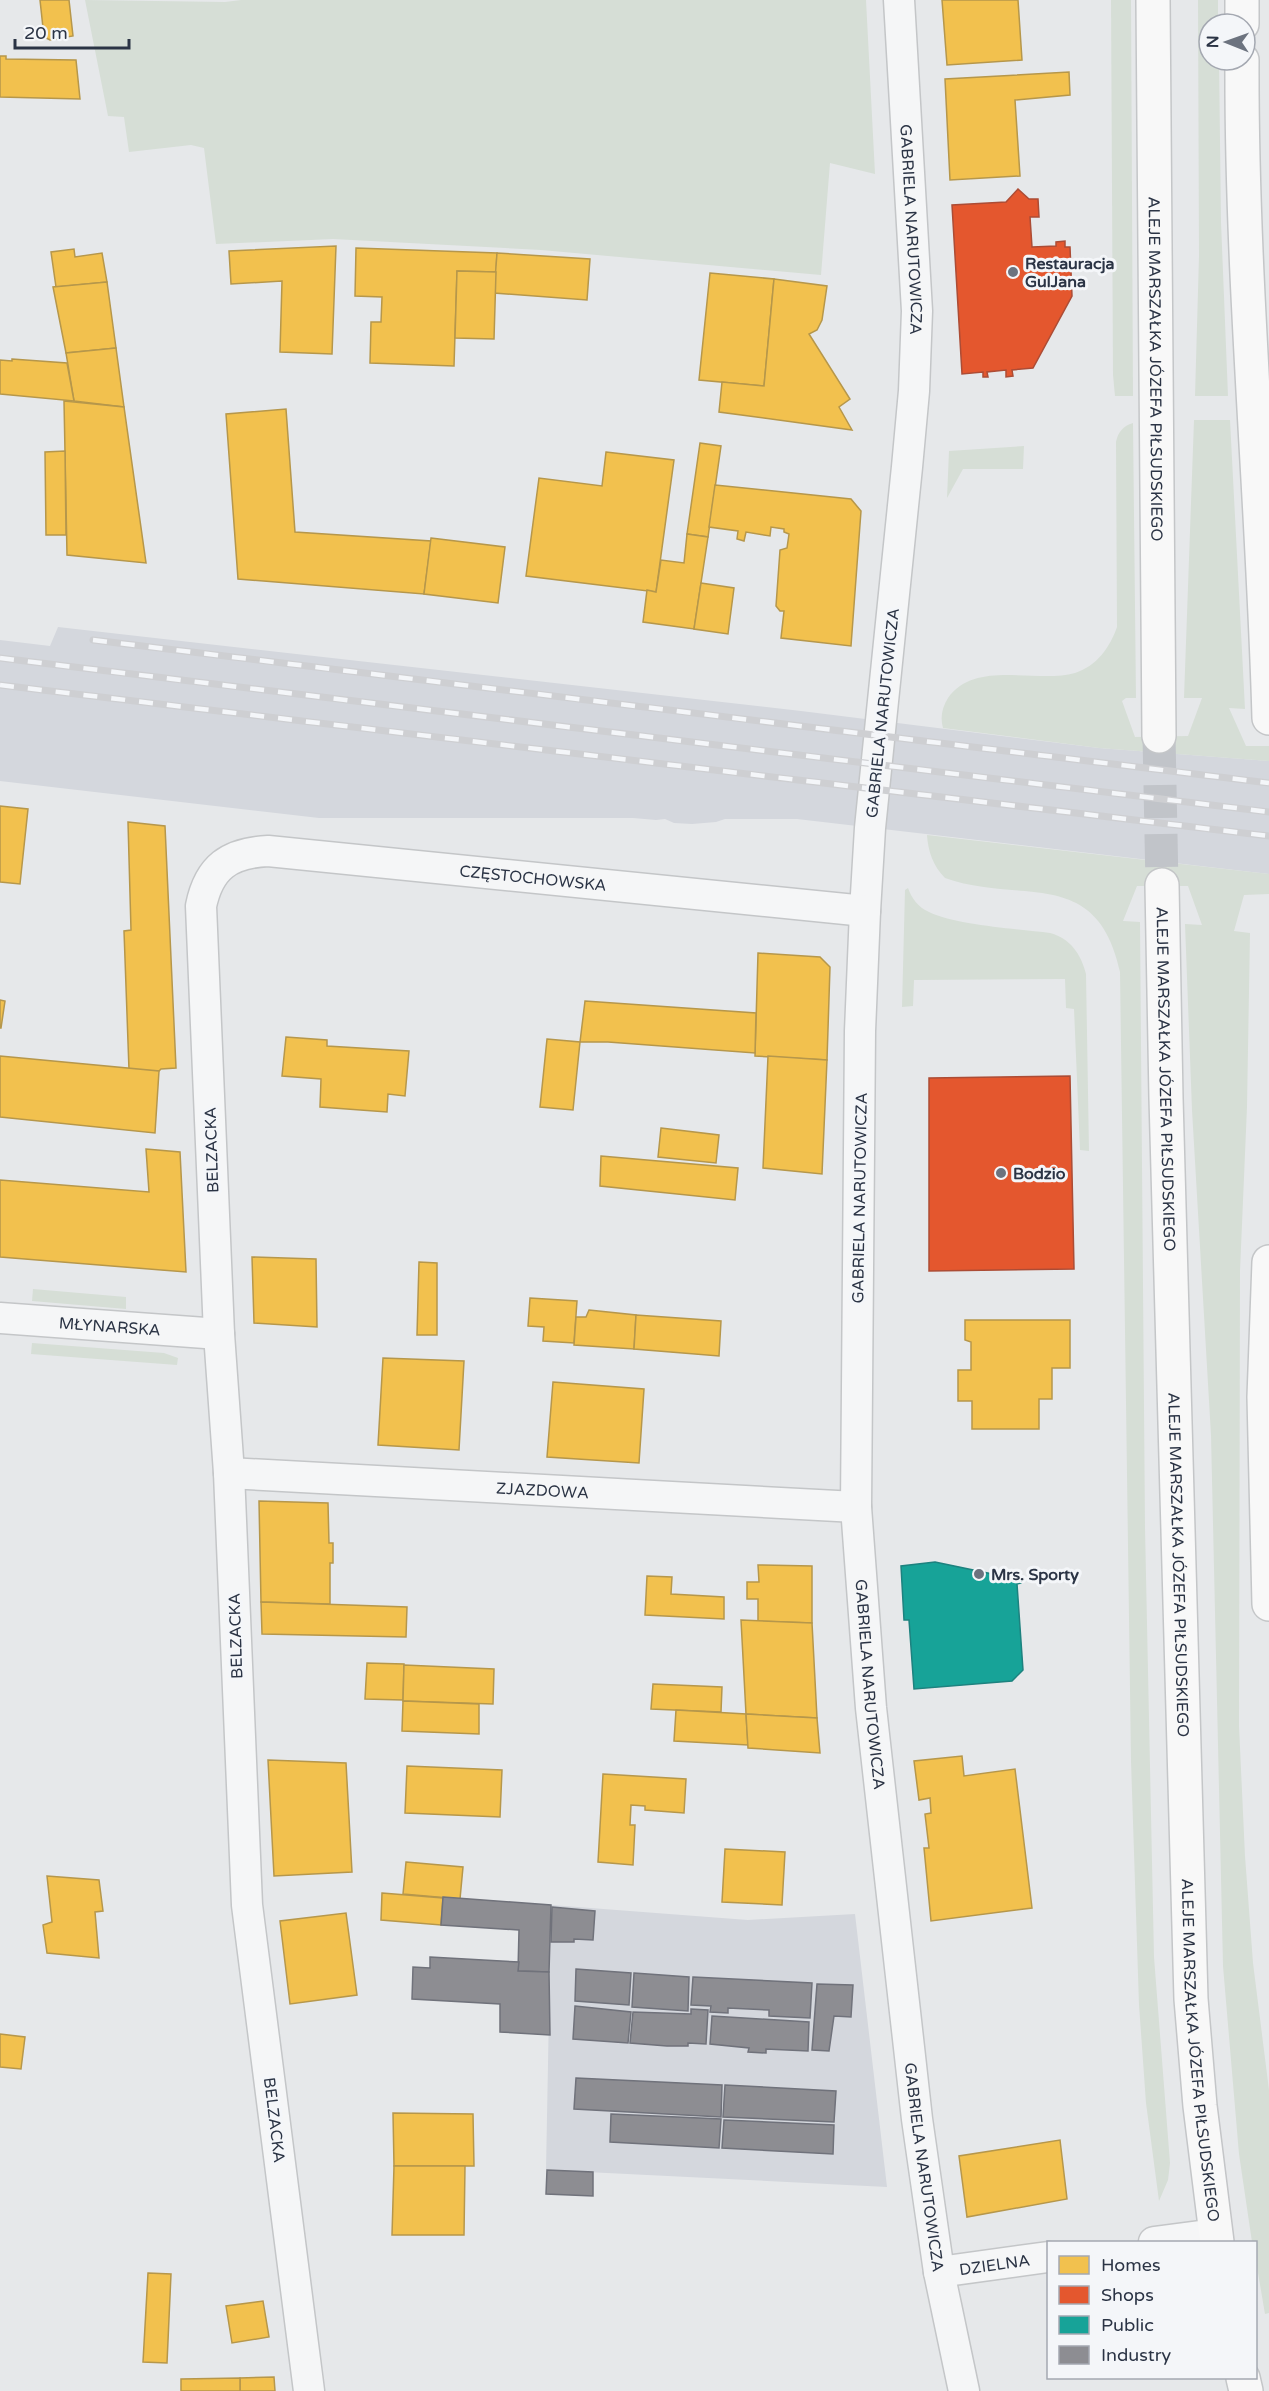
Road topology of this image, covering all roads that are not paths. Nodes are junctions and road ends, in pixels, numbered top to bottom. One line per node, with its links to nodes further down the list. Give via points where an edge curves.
1 (899, 0): 8 (street, GABRIELA NARUTOWICZA, via 917,311 907,467)
2 (1153, 0): 5 (main road, ALEJE MARSZAŁKA JÓZEFA PIŁSUDSKIEGO)
3 (1242, 72): 4 (main road, via 1241,149)
4 (1269, 718)
5 (1159, 736)
6 (210, 878): 8 (street, CZĘSTOCHOWSKA, via 233,858 268,851); 11 (street, BELZACKA, via 201,906)
7 (1162, 885): 15 (main road, ALEJE MARSZAŁKA JÓZEFA PIŁSUDSKIEGO, via 1191,1999)
8 (865, 912): 13 (street, GABRIELA NARUTOWICZA, via 860,1031)
9 (1269, 1262): 14 (main road, via 1264,1397)
10 (0, 1318): 11 (street, MŁYNARSKA)
11 (219, 1334): 12 (street, BELZACKA)
12 (229, 1473): 13 (street, ZJAZDOWA); 19 (street, BELZACKA, via 247,1905)
13 (856, 1508): 18 (street, GABRIELA NARUTOWICZA, via 871,1708 917,2119)
14 (1269, 1604)
15 (1216, 2238): 16 (street)
16 (1170, 2241)
17 (1047, 2257): 18 (street, DZIELNA)
18 (939, 2272): 20 (street, GABRIELA NARUTOWICZA)
19 (309, 2391)
20 (964, 2391)

